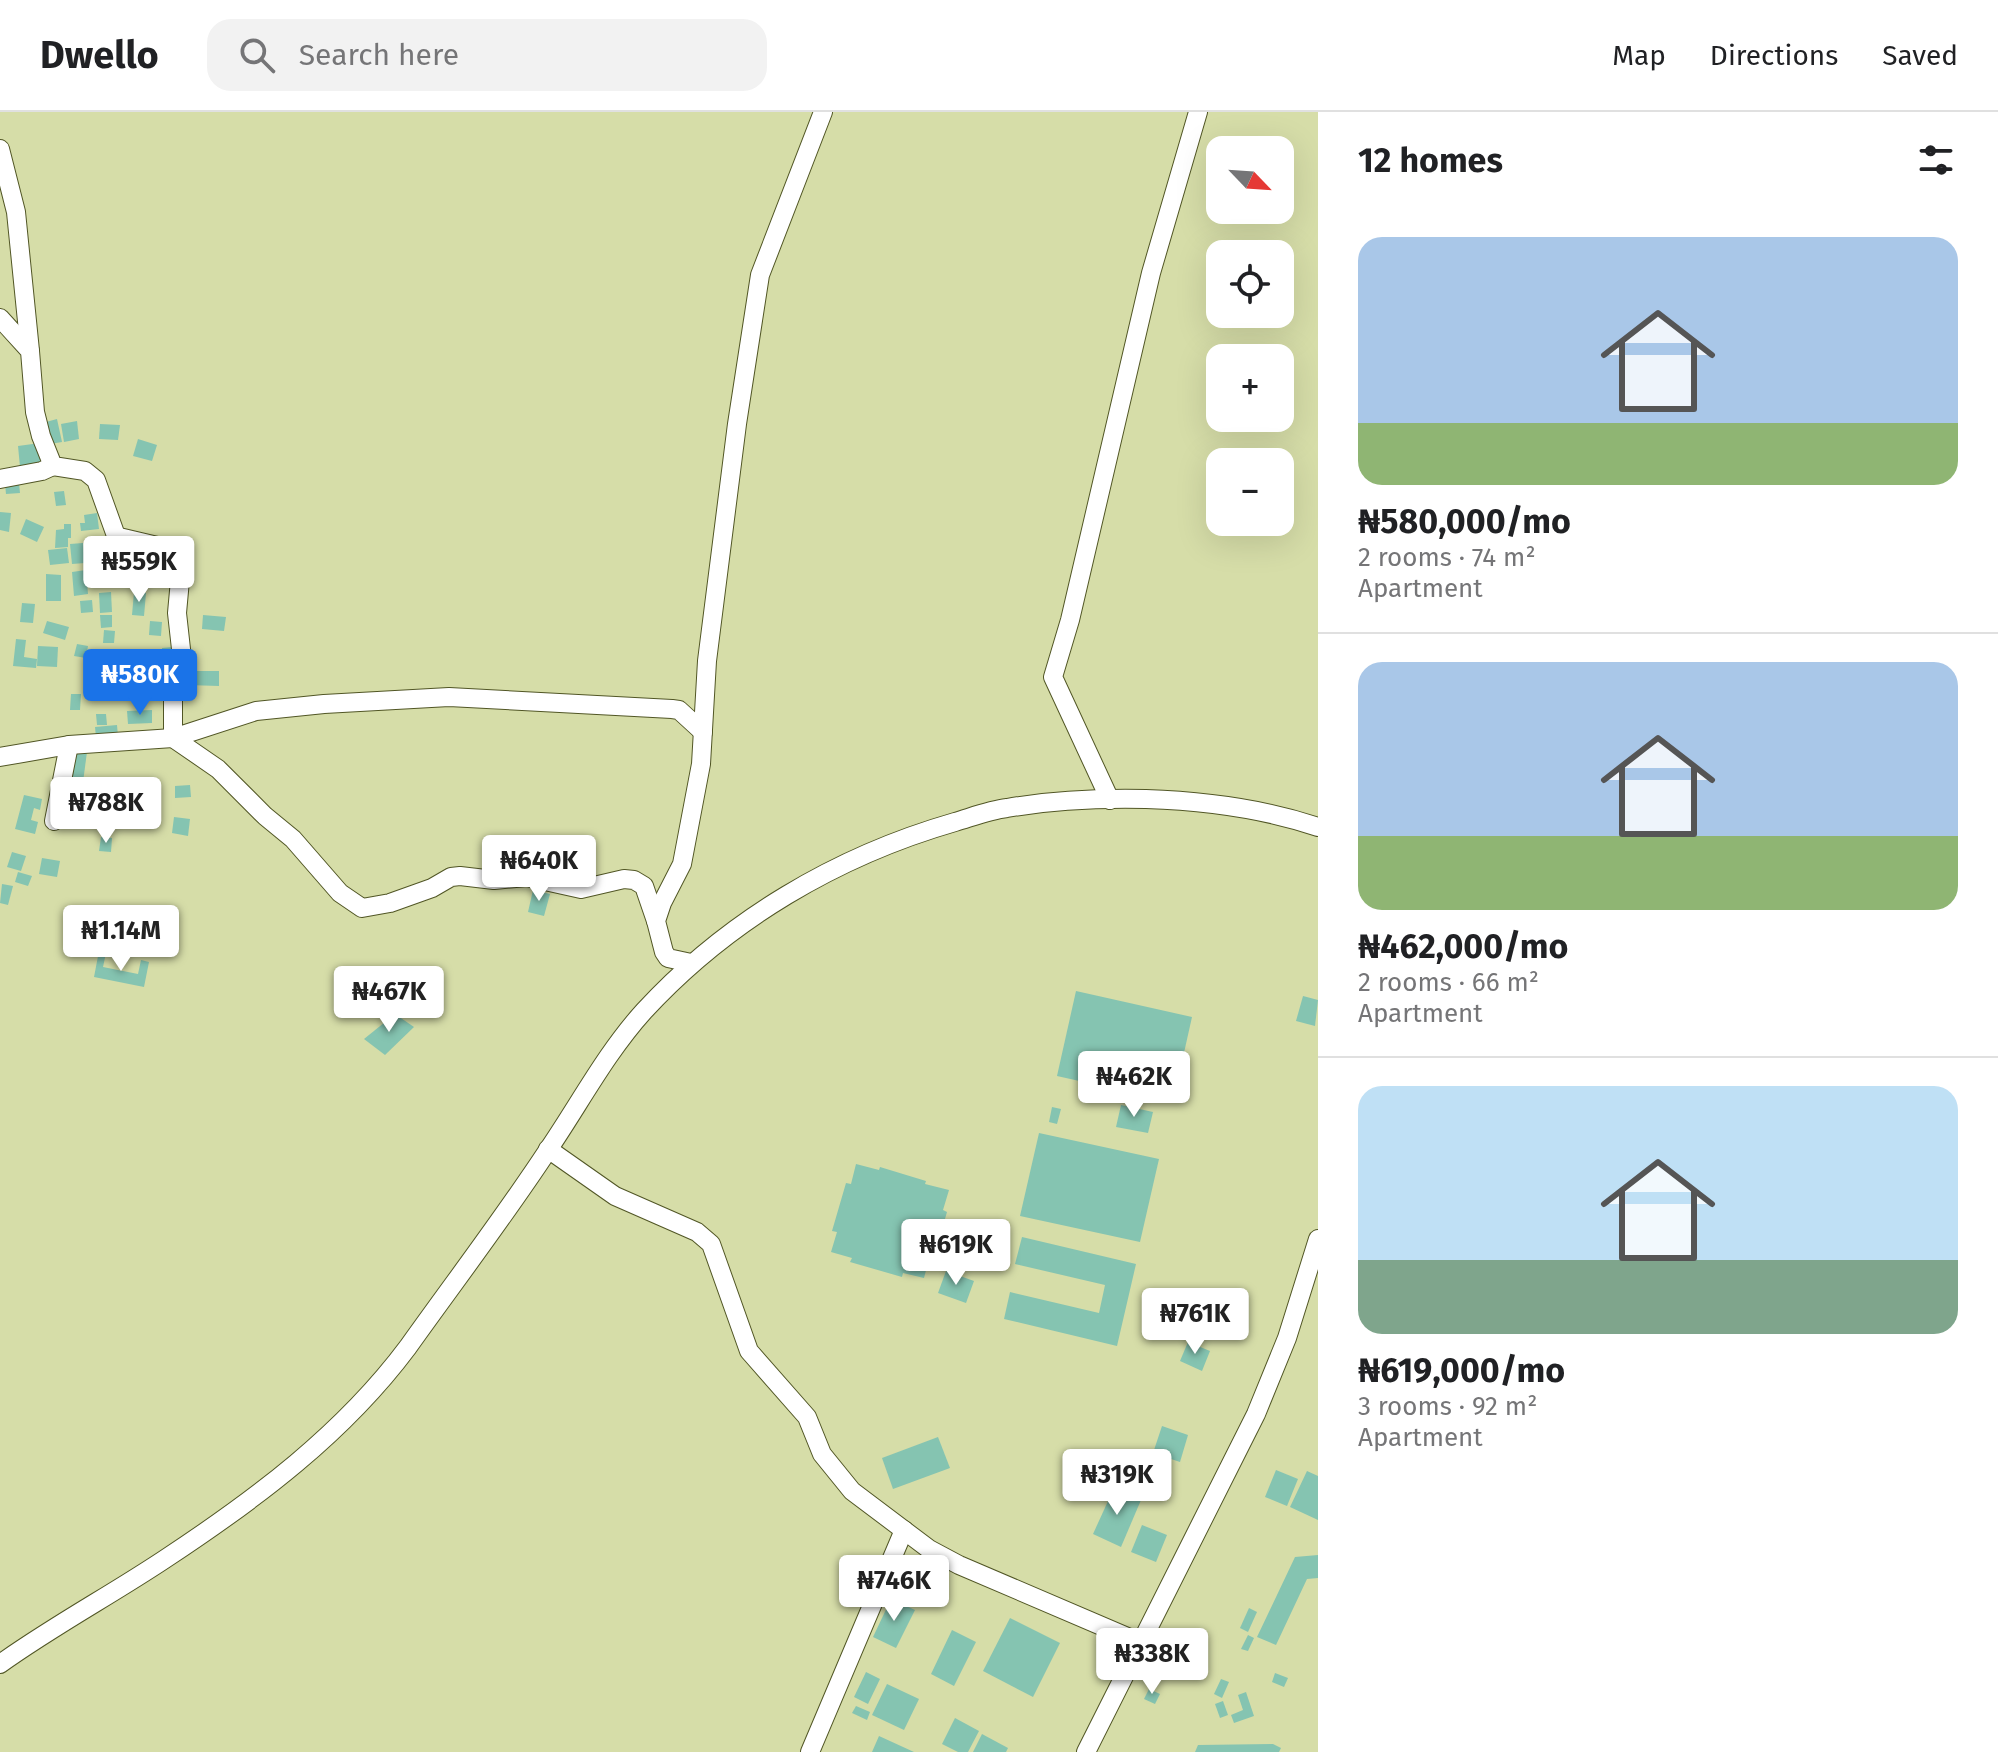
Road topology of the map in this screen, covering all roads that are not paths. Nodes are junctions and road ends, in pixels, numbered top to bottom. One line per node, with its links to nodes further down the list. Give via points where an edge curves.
1 (823, 112): 8 (street, via 760,275 707,661)
2 (1198, 112): 12 (street, via 1151,273 1053,677)
3 (0, 149): 5 (street, via 16,212)
4 (0, 318): 5 (street)
5 (30, 351): 6 (street, via 35,412)
6 (53, 466): 7 (street); 9 (street, via 85,471 96,480 119,537 170,549 182,558 177,613 183,667 173,688)
7 (0, 479)
8 (703, 732): 9 (street, via 672,709 449,697 261,710); 15 (street, via 686,849)
9 (173, 738): 10 (street); 15 (street, via 218,769 357,906 390,903 460,876 527,877 581,889 629,879 644,886)
10 (69, 745): 11 (street); 13 (street)
11 (0, 757)
12 (1110, 800): 14 (street, via 1191,801); 16 (street, via 1005,808 905,837 802,886)
13 (54, 821)
14 (1318, 827)
15 (656, 921): 16 (street, via 668,958)
16 (691, 963): 17 (street, via 606,1057)
17 (548, 1149): 19 (street, via 615,1196 706,1239 749,1351 807,1417 822,1454 852,1491); 21 (street, via 389,1372 333,1432 266,1490)
18 (1318, 1239): 20 (street, via 1256,1414)
19 (904, 1530): 20 (street, via 959,1565); 22 (street)
20 (1139, 1642): 23 (street)
21 (0, 1664)
22 (810, 1752)
23 (1086, 1752)

